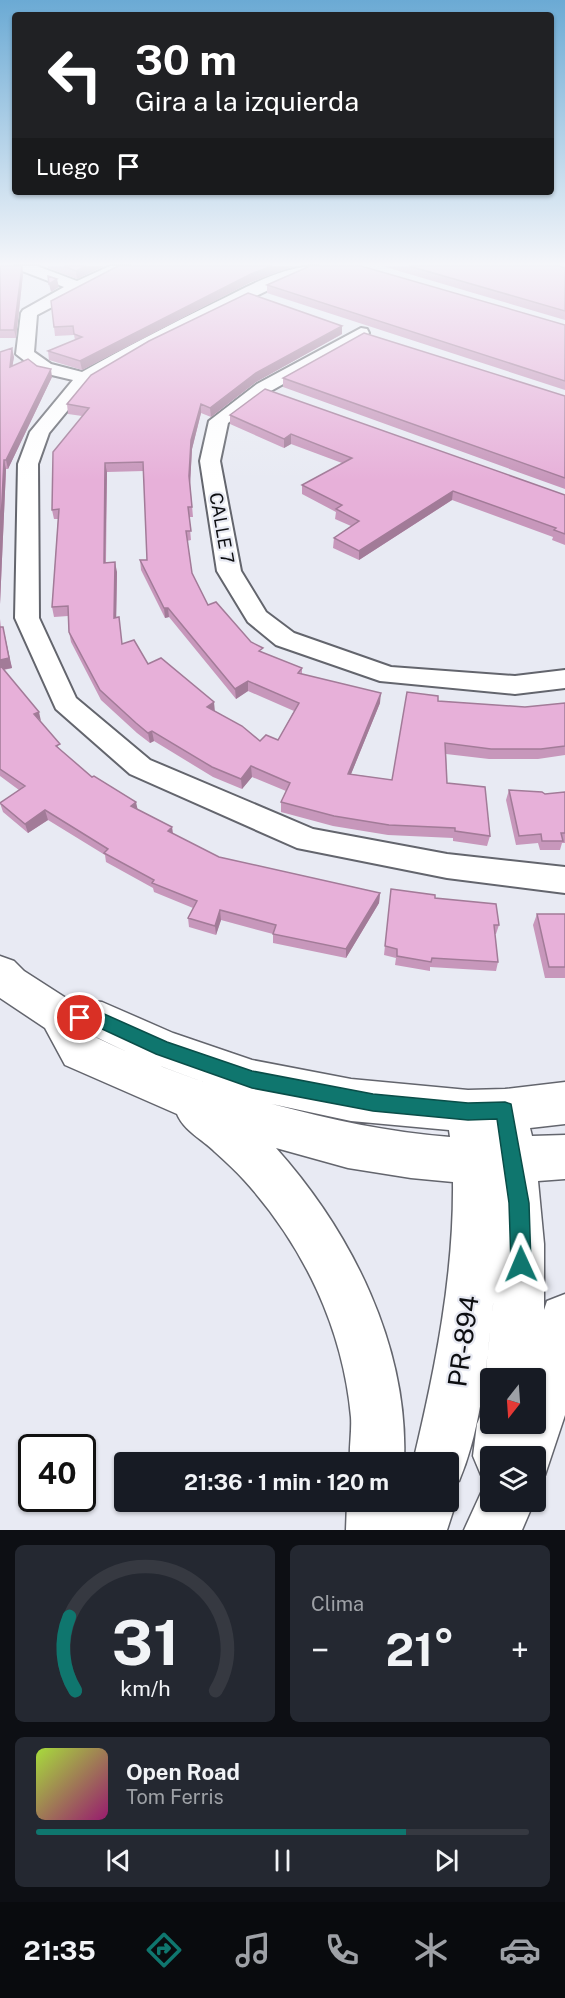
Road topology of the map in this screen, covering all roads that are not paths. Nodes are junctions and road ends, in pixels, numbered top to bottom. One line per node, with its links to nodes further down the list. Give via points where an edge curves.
1 (27, 337): 4 (street, via 25,354 45,368)
2 (159, 337): 4 (street)
3 (349, 337): 5 (street, CALLE 7)
4 (85, 378): 8 (street, via 40,432 28,464 27,618 65,704 140,767 308,840 447,866)
5 (263, 388): 6 (street); 7 (street, CALLE 7, via 219,421 210,461 229,571 257,617 285,639 390,675 515,685)
6 (286, 396)
7 (565, 679)
8 (565, 880)
9 (0, 973): 10 (street)
10 (59, 1016): 11 (street, via 80,1051); 13 (street, via 102,1020 163,1048 252,1080 351,1100)
11 (169, 1091): 15 (street, via 255,1121 348,1146 411,1156); 19 (street, via 207,1117 263,1166 300,1211 326,1255 367,1357 378,1420)
12 (565, 1103): 13 (street)
13 (487, 1111): 15 (street, PR-894 / PR-894)
14 (565, 1157): 15 (street)
15 (495, 1161): 17 (street, PR-894 / PR-894, via 521,1248); 20 (street, PR-894 / PR-894, via 477,1202 467,1327)
16 (565, 1319): 18 (street)
17 (512, 1368)
18 (546, 1385)
19 (376, 1452)
20 (442, 1452)
21 (375, 1512): 25 (street)
22 (425, 1512): 26 (street)
23 (494, 1512): 27 (street)
24 (501, 1512): 27 (street)
25 (374, 1530)
26 (419, 1530)
27 (492, 1530)

